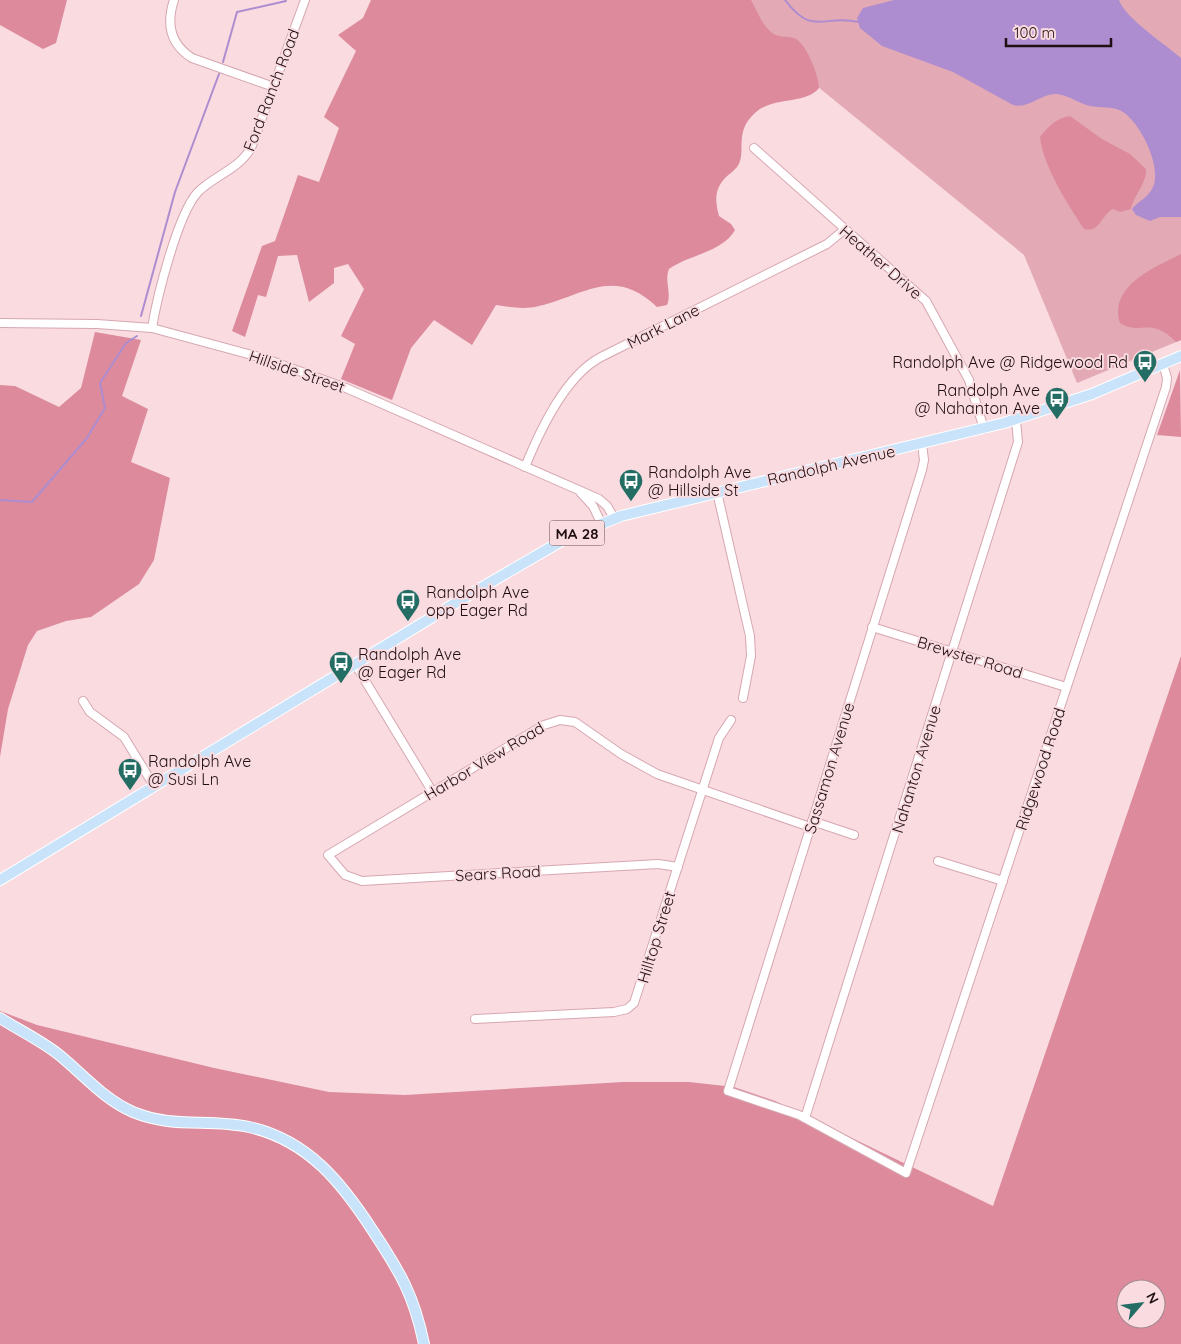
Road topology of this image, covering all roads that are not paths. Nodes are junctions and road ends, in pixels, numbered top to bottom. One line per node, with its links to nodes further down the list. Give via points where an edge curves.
1 (174, 0): 3 (street, via 169,23 174,40 184,53)
2 (305, 0): 3 (street, Ford Ranch Road)
3 (274, 87): 7 (street, Ford Ranch Road, via 248,153 231,170 202,188 187,208 179,226)
4 (754, 148): 5 (street, Heather Drive)
5 (844, 230): 11 (street, Heather Drive, via 916,291 930,307 969,380); 13 (street, Mark Lane, via 827,244 584,367 562,395)
6 (0, 323): 7 (street, Hillside Street)
7 (152, 328): 13 (street, Hillside Street, via 244,352 329,381)
8 (1181, 356): 9 (main road, Randolph Avenue / MA 28)
9 (1163, 364): 10 (main road, Randolph Avenue / MA 28, via 1080,399); 21 (street, Ridgewood Road, via 1166,387)
10 (1016, 420): 11 (main road, Randolph Avenue / MA 28); 19 (street, Nahanton Avenue, via 1018,442)
11 (984, 429): 12 (main road, Randolph Avenue / MA 28)
12 (922, 444): 15 (main road, Randolph Avenue / MA 28); 18 (street, Sassamon Avenue, via 923,465)
13 (525, 467): 14 (street, Hillside Street)
14 (576, 489): 16 (street, Hillside Street, via 608,506); 17 (street, Hillside Street, via 590,503)
15 (717, 492): 16 (main road, Randolph Avenue / MA 28); 22 (street, via 750,636)
16 (614, 518): 17 (main road, Randolph Avenue / MA 28)
17 (601, 523): 20 (main road, Randolph Avenue / MA 28, via 542,552)
18 (872, 627): 19 (street, Brewster Road); 28 (street, Sassamon Avenue)
19 (953, 651): 21 (street, Brewster Road); 37 (street, Nahanton Avenue)
20 (355, 664): 25 (main road, Randolph Avenue / MA 28); 27 (street)
21 (1066, 687): 34 (street, Ridgewood Road)
22 (743, 698)
23 (83, 701): 25 (street, via 90,712 124,737)
24 (732, 720): 26 (street, Hilltop Street, via 720,734)
25 (154, 786): 33 (main road, Randolph Avenue / MA 28)
26 (702, 790): 27 (street, Harbor View Road, via 650,770 578,724 560,720 544,724); 28 (street, Harbor View Road); 32 (street, Hilltop Street)
27 (432, 791): 30 (street, Harbor View Road)
28 (811, 824): 29 (street, Harbor View Road); 37 (street, Sassamon Avenue, via 728,1091)
29 (854, 835)
30 (328, 855): 32 (street, Sears Road, via 345,875 362,881 658,864)
31 (938, 861): 34 (street)
32 (678, 868): 36 (street, Hilltop Street, via 638,995 631,1006 614,1012)
33 (0, 880)
34 (1003, 881): 37 (street, Ridgewood Road, via 906,1173)
35 (0, 1018): 38 (main road, via 45,1045 105,1095 134,1112 167,1122 249,1127 284,1139 315,1160 346,1191 404,1278)
36 (475, 1019)
37 (806, 1118)
38 (424, 1344)

